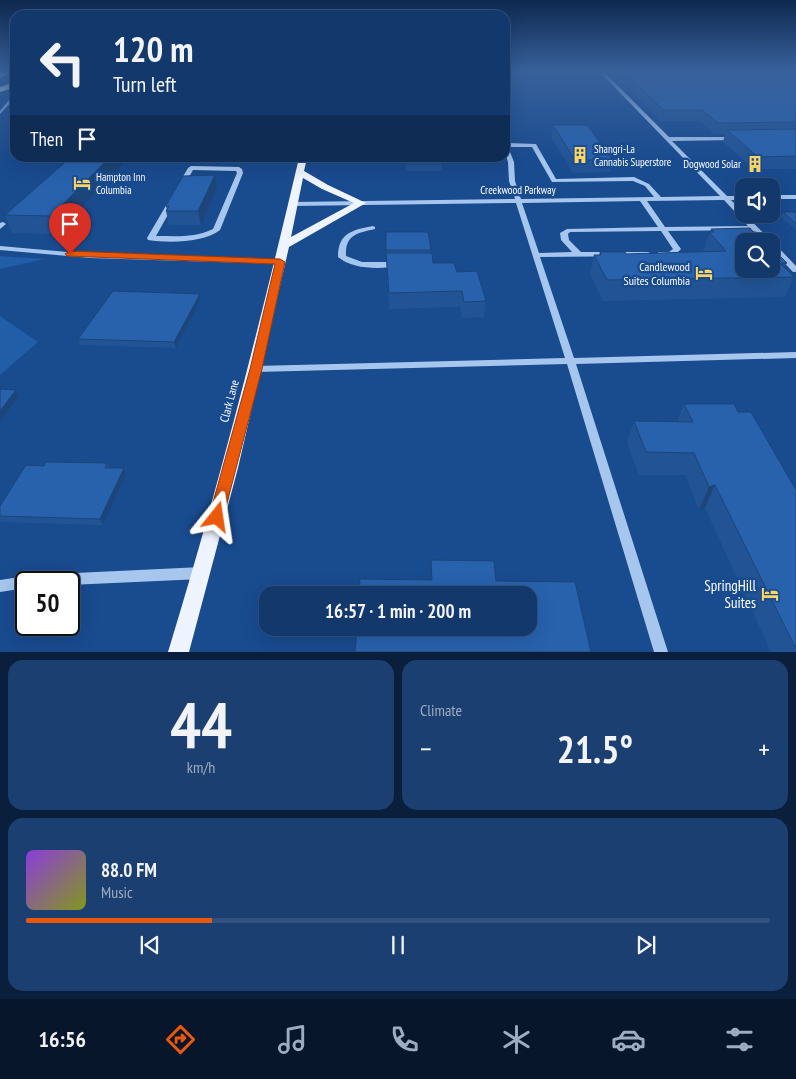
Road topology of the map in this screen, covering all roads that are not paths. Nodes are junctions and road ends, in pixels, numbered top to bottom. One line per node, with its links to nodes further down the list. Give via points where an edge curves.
1 (631, 101): 3 (street)
2 (746, 138): 3 (street)
3 (667, 139): 11 (street)
4 (510, 145): 10 (street, via 534,145 554,180 634,179 647,185)
5 (510, 157): 14 (street, via 512,181)
6 (302, 162): 7 (main road, Clark Lane)
7 (300, 172): 15 (main road, via 325,188); 16 (main road, Clark Lane)
8 (780, 197): 9 (street)
9 (796, 197)
10 (658, 198): 11 (street, Creekwood Parkway); 13 (street, Creekwood Parkway)
11 (724, 198): 12 (street, Creekwood Parkway); 20 (street)
12 (735, 198)
13 (642, 199): 14 (street, Creekwood Parkway); 19 (street)
14 (519, 201): 15 (street, Creekwood Parkway); 26 (street)
15 (361, 203): 16 (street, Creekwood Parkway); 22 (main road)
16 (293, 204): 22 (main road, Clark Lane)
17 (226, 205): 17 (street, via 240,173 238,169 191,168 151,238 209,234 216,230)
18 (374, 228): 28 (street, via 360,230 343,240 342,257 359,264)
19 (664, 228): 20 (street); 24 (street, via 677,249 671,254); 24 (street, via 569,230 564,233 565,240)
20 (754, 228): 21 (street)
21 (759, 233)
22 (284, 245): 27 (main road, Clark Lane)
23 (0, 248): 27 (street, via 90,256)
24 (578, 254): 26 (street)
25 (780, 254): 29 (street)
26 (536, 255): 31 (street)
27 (280, 262): 32 (main road, Clark Lane)
28 (405, 264)
29 (796, 270)
30 (796, 355): 31 (street)
31 (570, 360): 32 (street); 36 (street)
32 (256, 369): 33 (main road, Clark Lane)
33 (202, 573): 34 (street, via 33,581); 35 (main road, Clark Lane)
34 (0, 586)
35 (178, 652)
36 (661, 652)

